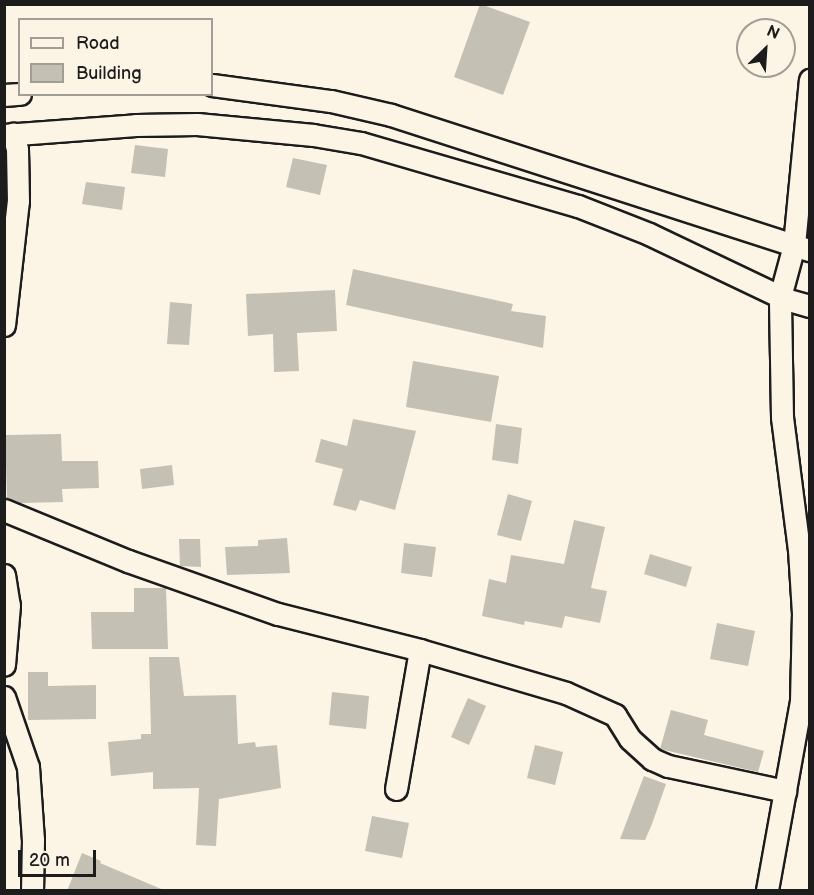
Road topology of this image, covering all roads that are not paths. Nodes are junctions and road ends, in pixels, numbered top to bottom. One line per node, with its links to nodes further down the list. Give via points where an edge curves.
1 (810, 80): 4 (street)
2 (213, 85): 4 (street, via 331,101 391,115)
3 (9, 135): 5 (street, via 198,124 361,143 578,207 649,234); 7 (street, via 17,149 18,201)
4 (802, 247): 5 (street)
5 (780, 297): 6 (street); 11 (street, via 782,417 799,550)
6 (810, 306)
7 (4, 325)
8 (4, 510): 10 (street, via 128,561 278,614)
9 (4, 575): 12 (street, via 9,604)
10 (420, 650): 14 (street); 15 (street, via 566,693 615,715 630,739 652,759 668,766)
11 (806, 650): 15 (street)
12 (4, 664)
13 (4, 697): 16 (street, via 28,767)
14 (396, 789)
15 (785, 790): 17 (street)
16 (32, 891)
17 (767, 891)

